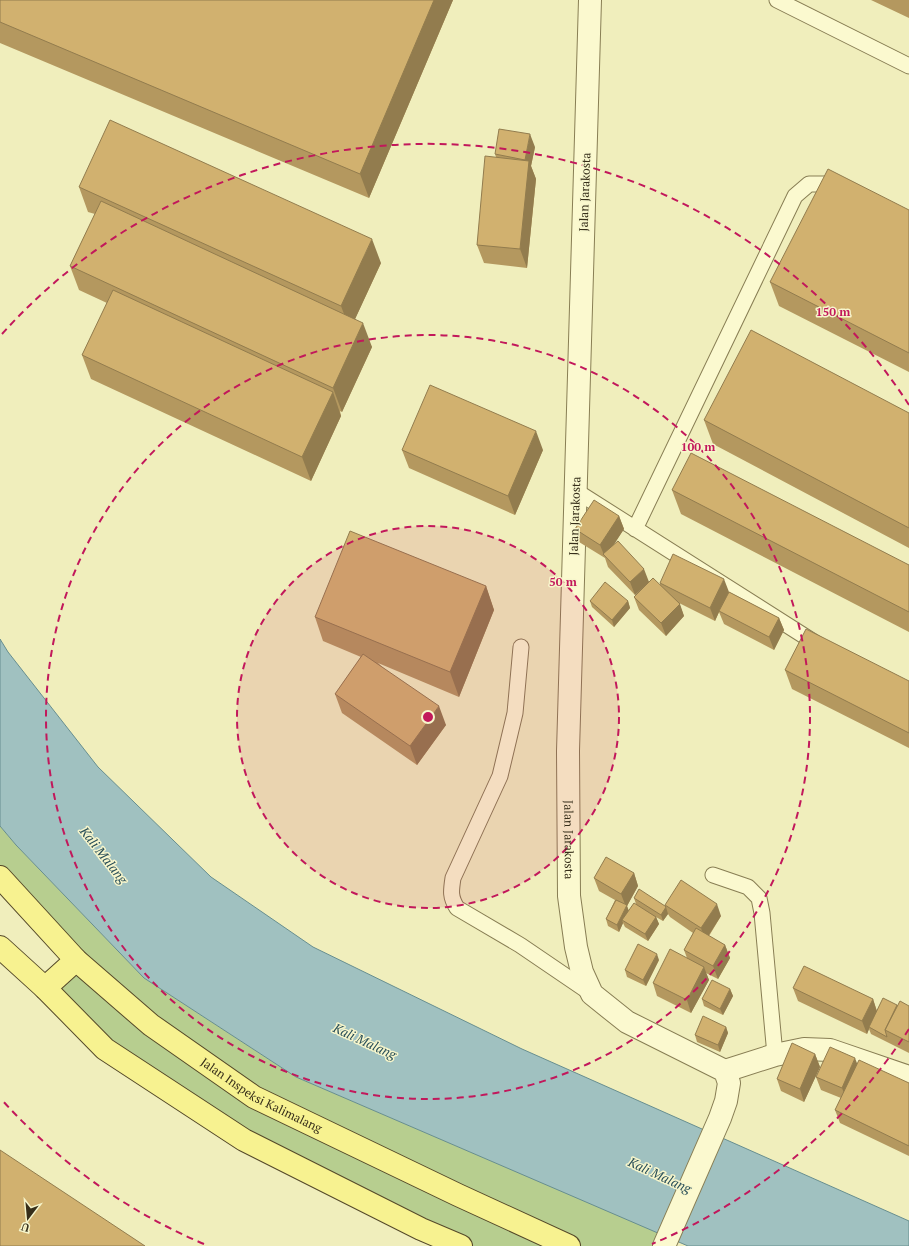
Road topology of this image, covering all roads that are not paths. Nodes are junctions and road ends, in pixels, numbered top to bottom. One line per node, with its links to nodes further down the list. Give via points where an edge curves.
1 (590, 0): 5 (street, Jalan Jarakosta)
2 (777, 0): 3 (lane)
3 (909, 66)
4 (849, 194): 6 (lane, via 828,184 809,184 795,196)
5 (576, 491): 6 (lane); 14 (street, Jalan Jarakosta, via 568,751 570,896 576,947 582,972)
6 (635, 529): 8 (lane)
7 (521, 647): 14 (lane, via 515,713 500,776 453,878 452,900 457,908 520,945)
8 (832, 653)
9 (713, 875): 15 (lane, via 748,887 759,898)
10 (0, 877): 12 (main road, Jalan Inspeksi Kalimalang)
11 (0, 947): 13 (main road)
12 (76, 960): 13 (main road); 19 (main road, Jalan Inspeksi Kalimalang, via 151,1025 254,1097)
13 (45, 988): 18 (main road, via 105,1049 244,1140 421,1229)
14 (592, 994): 16 (street, Jalan Jarakosta, via 626,1022)
15 (775, 1055): 16 (street); 17 (street, via 804,1049 830,1050)
16 (725, 1071): 20 (street, via 729,1083 726,1101)
17 (909, 1077)
18 (462, 1246)
19 (569, 1246)
20 (664, 1246)

